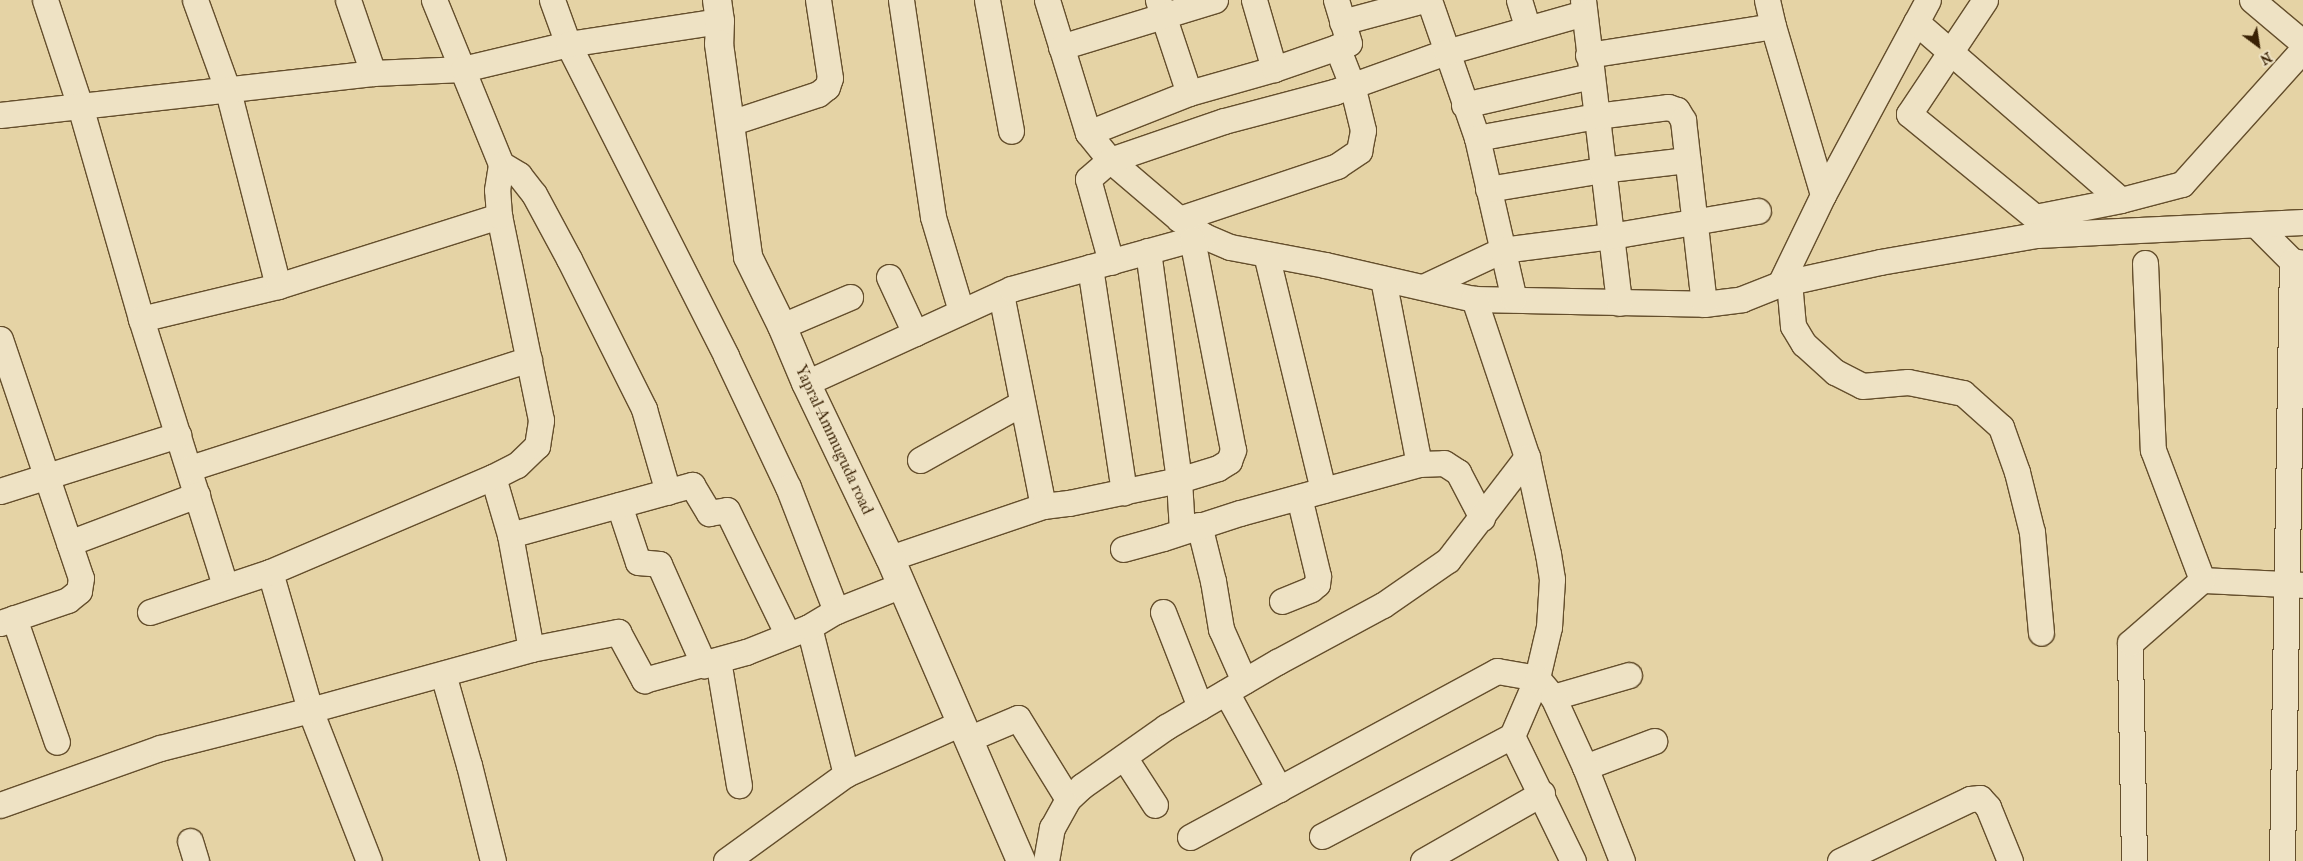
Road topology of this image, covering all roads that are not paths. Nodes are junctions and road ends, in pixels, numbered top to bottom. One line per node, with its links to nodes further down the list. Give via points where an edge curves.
1 (45, 0): 41 (street)
2 (195, 0): 38 (street)
3 (348, 0): 36 (street)
4 (434, 0): 34 (street)
5 (552, 0): 27 (street)
6 (818, 0): 44 (street, via 830,78 827,87 818,94)
7 (901, 0): 80 (street, via 933,217)
8 (988, 0): 45 (street)
9 (1047, 0): 29 (street)
10 (1216, 0): 20 (street)
11 (1254, 0): 35 (street)
12 (1424, 0): 22 (street)
13 (1429, 0): 31 (street)
14 (1520, 0): 25 (street)
15 (1767, 0): 24 (street)
16 (1928, 0): 23 (street)
17 (1985, 0): 32 (street)
18 (2252, 0): 26 (street)
19 (1584, 7): 25 (street); 33 (street)
20 (1160, 8): 29 (street); 39 (street)
21 (718, 10): 27 (street); 44 (main road, Yapral-Ammuguda road, via 719,44)
22 (1339, 11): 28 (street, via 1349,43)
23 (1916, 22): 32 (street); 53 (street)
24 (1773, 26): 33 (street); 53 (street)
25 (1528, 29): 31 (street)
26 (2303, 43)
27 (568, 44): 34 (street); 117 (street, via 788,487)
28 (1337, 47): 35 (street); 37 (street)
29 (1061, 48): 46 (street)
30 (2303, 49): 54 (street, via 2182,184)
31 (1446, 52): 37 (street); 40 (street)
32 (1951, 53): 54 (street); 54 (street, via 1909,114 2035,218)
33 (1589, 66): 40 (street); 43 (street)
34 (463, 69): 36 (street); 50 (street)
35 (1274, 69): 39 (street)
36 (373, 73): 38 (street)
37 (1352, 85): 48 (street, via 1224,121); 57 (street, via 1363,130 1359,151 1338,166)
38 (228, 91): 41 (street); 72 (street)
39 (1189, 93): 46 (street)
40 (1464, 105): 47 (street)
41 (80, 106): 42 (street); 81 (street)
42 (0, 115)
43 (1596, 116): 47 (street); 49 (street, via 1668,107 1677,110 1683,120); 51 (street)
44 (730, 123): 82 (main road, Yapral-Ammuguda road, via 748,257)
45 (1011, 131)
46 (1088, 133): 48 (street)
47 (1477, 138): 52 (street)
48 (1110, 160): 57 (street); 68 (street, via 1088,179)
49 (1687, 160): 51 (street); 58 (street)
50 (501, 164): 56 (street, via 497,190); 99 (street, via 519,175 534,194 569,259 644,409)
51 (1602, 170): 52 (street); 61 (street)
52 (1488, 189): 63 (street)
53 (1823, 195): 71 (street)
54 (2121, 200)
55 (1758, 211): 58 (street)
56 (499, 216): 72 (street); 85 (street)
57 (1179, 219): 62 (street)
58 (1696, 222): 61 (street); 79 (street)
59 (2303, 222): 60 (street)
60 (2256, 224): 66 (street); 71 (street, via 2037,235 1880,262)
61 (1610, 236): 63 (street); 78 (street)
62 (1198, 238): 64 (street); 65 (street); 96 (street, via 1233,450 1229,461 1218,468)
63 (1502, 250): 73 (street); 76 (street)
64 (1148, 251): 68 (street); 96 (street)
65 (1266, 254): 70 (street); 97 (street)
66 (2297, 262): 113 (street)
67 (2145, 263): 112 (street, via 2153,450)
68 (1100, 264): 74 (street); 100 (street)
69 (889, 277): 83 (street)
70 (1383, 279): 73 (street); 92 (street)
71 (1784, 283): 79 (street, via 1742,299); 122 (street, via 1793,326 1804,344 1835,372 1862,386 1908,382 1963,393 2001,427 2017,472 2032,532)
72 (278, 286): 81 (street)
73 (1423, 287): 77 (street)
74 (1001, 294): 80 (street); 88 (street)
75 (850, 297): 82 (street)
76 (1514, 299): 77 (street); 78 (street)
77 (1474, 300): 90 (street)
78 (1619, 303): 79 (street)
79 (1704, 304)
80 (962, 311): 83 (street)
81 (141, 319): 89 (street)
82 (782, 326): 87 (main road, Yapral-Ammuguda road)
83 (915, 333): 87 (street)
84 (0, 339): 86 (street)
85 (529, 359): 93 (street); 95 (street, via 541,420 537,446 517,465)
86 (4, 366): 94 (street)
87 (806, 383): 110 (main road, Yapral-Ammuguda road)
88 (1022, 403): 91 (street); 104 (street)
89 (178, 435): 93 (street); 94 (street)
90 (1527, 457): 105 (street); 127 (street, via 1552,579 1549,627)
91 (920, 460)
92 (1419, 464): 97 (street); 105 (street, via 1444,463 1458,472)
93 (190, 468): 101 (street)
94 (46, 477): 98 (street); 108 (street)
95 (493, 477): 107 (street); 111 (street)
96 (1179, 480): 100 (street); 106 (street)
97 (1323, 490): 102 (street)
98 (0, 491)
99 (668, 492): 103 (street); 121 (street, via 692,484 709,513 727,510)
100 (1124, 492): 104 (street)
101 (197, 495): 108 (street); 114 (street)
102 (1299, 497): 106 (street); 116 (street, via 1318,576 1317,584)
103 (619, 505): 107 (street); 124 (street, via 638,562 659,564)
104 (1042, 506): 110 (street)
105 (1482, 518): 128 (street, via 1448,560 1383,605)
106 (1190, 528): 109 (street); 128 (street, via 1213,581)
107 (510, 535): 123 (street)
108 (69, 543): 120 (street, via 81,578 79,591 68,600)
109 (1123, 548)
110 (890, 558): 115 (main road, Yapral-Ammuguda road)
111 (270, 572): 114 (street); 131 (street)
112 (2202, 580): 113 (street); 158 (street, via 2130,643)
113 (2295, 585): 159 (street)
114 (225, 586): 118 (street)
115 (902, 586): 117 (street); 132 (main road, Yapral-Ammuguda road)
116 (1282, 601)
117 (836, 611): 121 (street)
118 (150, 612)
119 (1163, 612): 130 (street)
120 (7, 621): 135 (street)
121 (799, 631): 124 (street); 138 (street)
122 (2041, 633)
123 (531, 649): 124 (street, via 618,632 644,680); 125 (street)
124 (711, 662): 139 (street)
125 (443, 674): 131 (street); 151 (street)
126 (1629, 675): 129 (street)
127 (1537, 678): 129 (street); 133 (street); 140 (street, via 1496,671)
128 (1235, 687): 130 (street); 140 (street)
129 (1553, 697): 137 (street)
130 (1200, 707): 136 (street)
131 (310, 710): 143 (street, via 160,748); 150 (street)
132 (964, 731): 138 (street); 142 (street, via 1018,718); 153 (main road, Yapral-Ammuguda road)
133 (1512, 736): 141 (street); 145 (street)
134 (1654, 741): 137 (street)
135 (57, 742)
136 (1124, 757): 142 (street); 144 (street)
137 (1585, 767): 157 (street)
138 (846, 774): 152 (street)
139 (739, 784)
140 (1279, 788): 146 (street)
141 (1542, 793): 147 (street); 156 (street)
142 (1068, 800): 154 (street, via 1052,828)
143 (0, 805)
144 (1155, 806)
145 (1322, 836)
146 (1190, 837)
147 (1451, 854): 155 (street)
148 (1856, 858): 149 (street, via 1970,799 1980,798 1988,806)
149 (2003, 859)
150 (369, 861)
151 (493, 861)
152 (726, 861)
153 (1021, 861)
154 (1046, 861)
155 (1424, 861)
156 (1573, 861)
157 (1622, 861)
158 (2134, 861)
159 (2282, 861)

